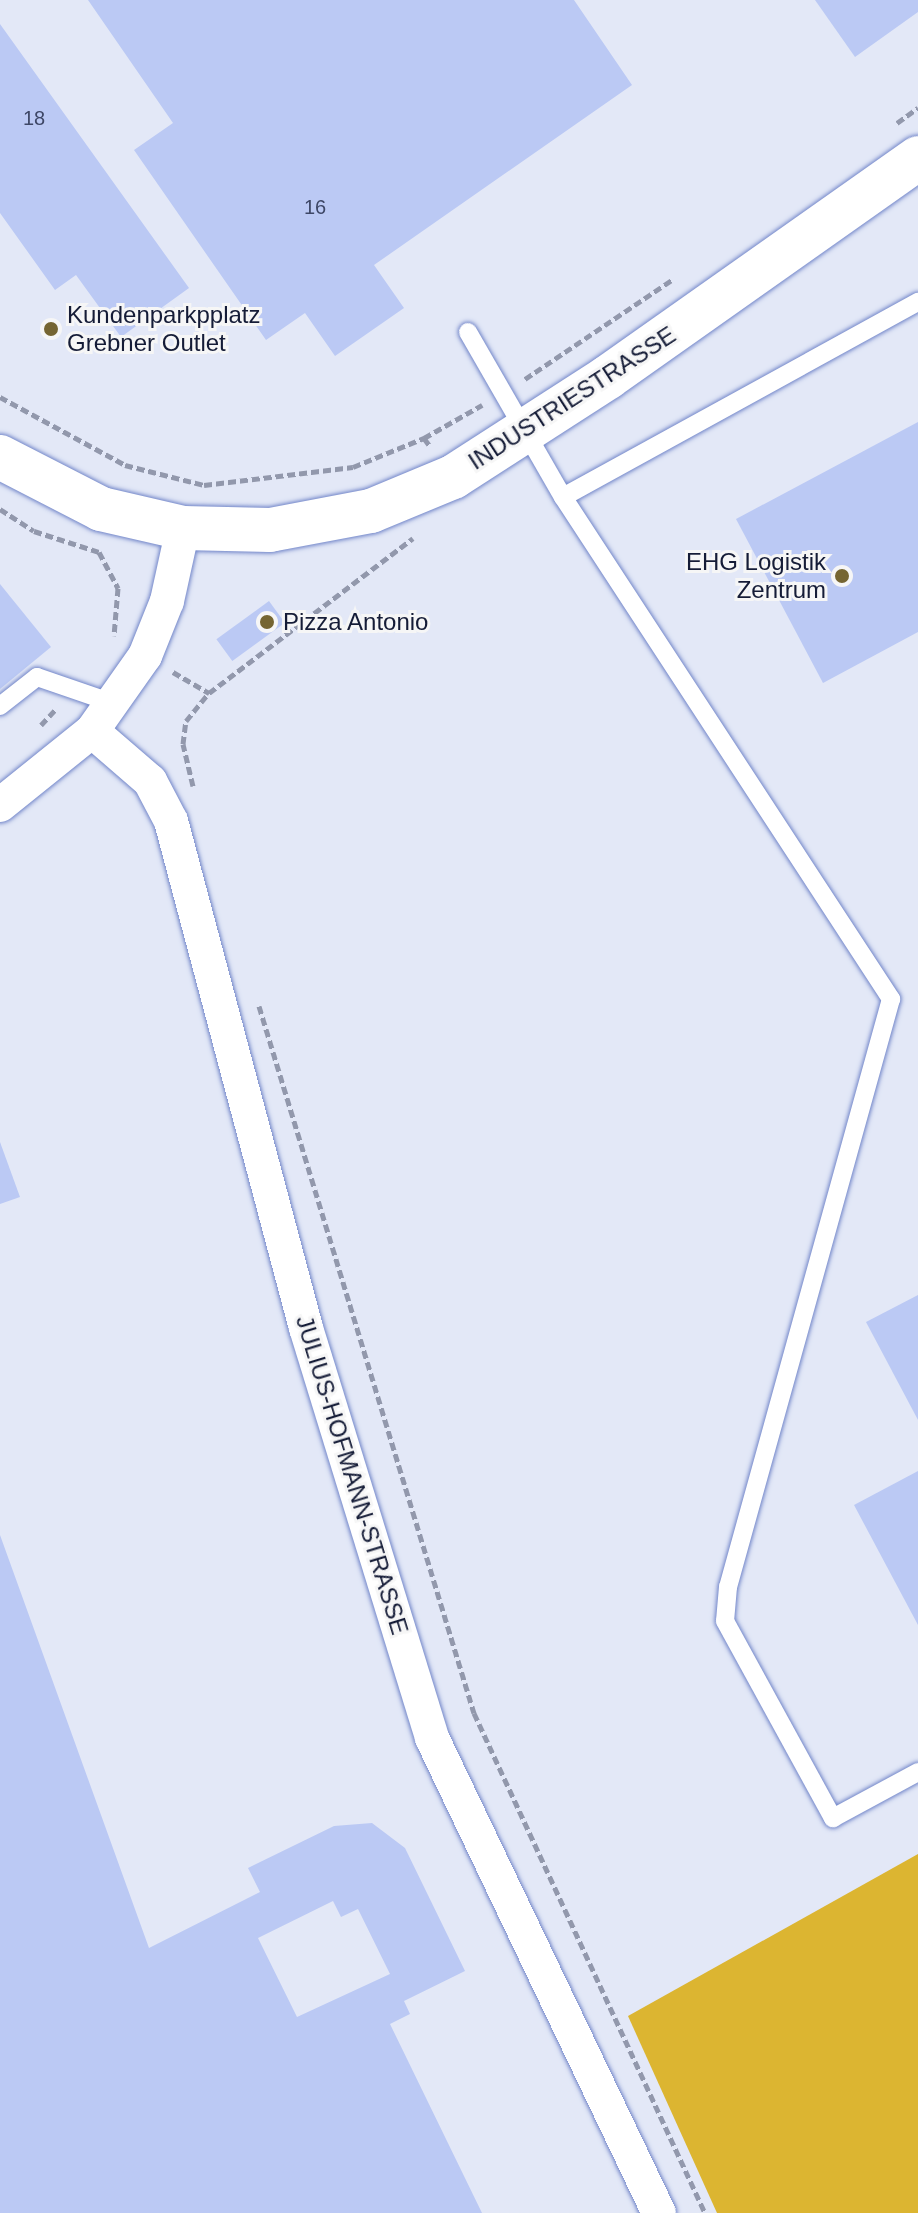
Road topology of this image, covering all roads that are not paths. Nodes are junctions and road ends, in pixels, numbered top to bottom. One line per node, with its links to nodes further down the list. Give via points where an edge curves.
1 (905, 142): 4 (main road, INDUSTRIESTRASSE)
2 (918, 302): 6 (lane)
3 (468, 332): 4 (lane, via 508,391)
4 (526, 430): 6 (lane); 7 (main road, INDUSTRIESTRASSE, via 453,477 317,525)
5 (0, 457): 7 (main road, INDUSTRIESTRASSE, via 80,500)
6 (563, 497): 12 (lane, via 891,999 728,1587 725,1621 833,1818)
7 (183, 528): 8 (street, via 167,601 145,656)
8 (113, 703): 9 (lane, via 37,677); 10 (street)
9 (0, 706)
10 (92, 731): 11 (street); 13 (street, JULIUS-HOFMANN-STRASSE, via 150,781 171,821 306,1328 432,1738)
11 (0, 805)
12 (918, 1772)
13 (659, 2213)

